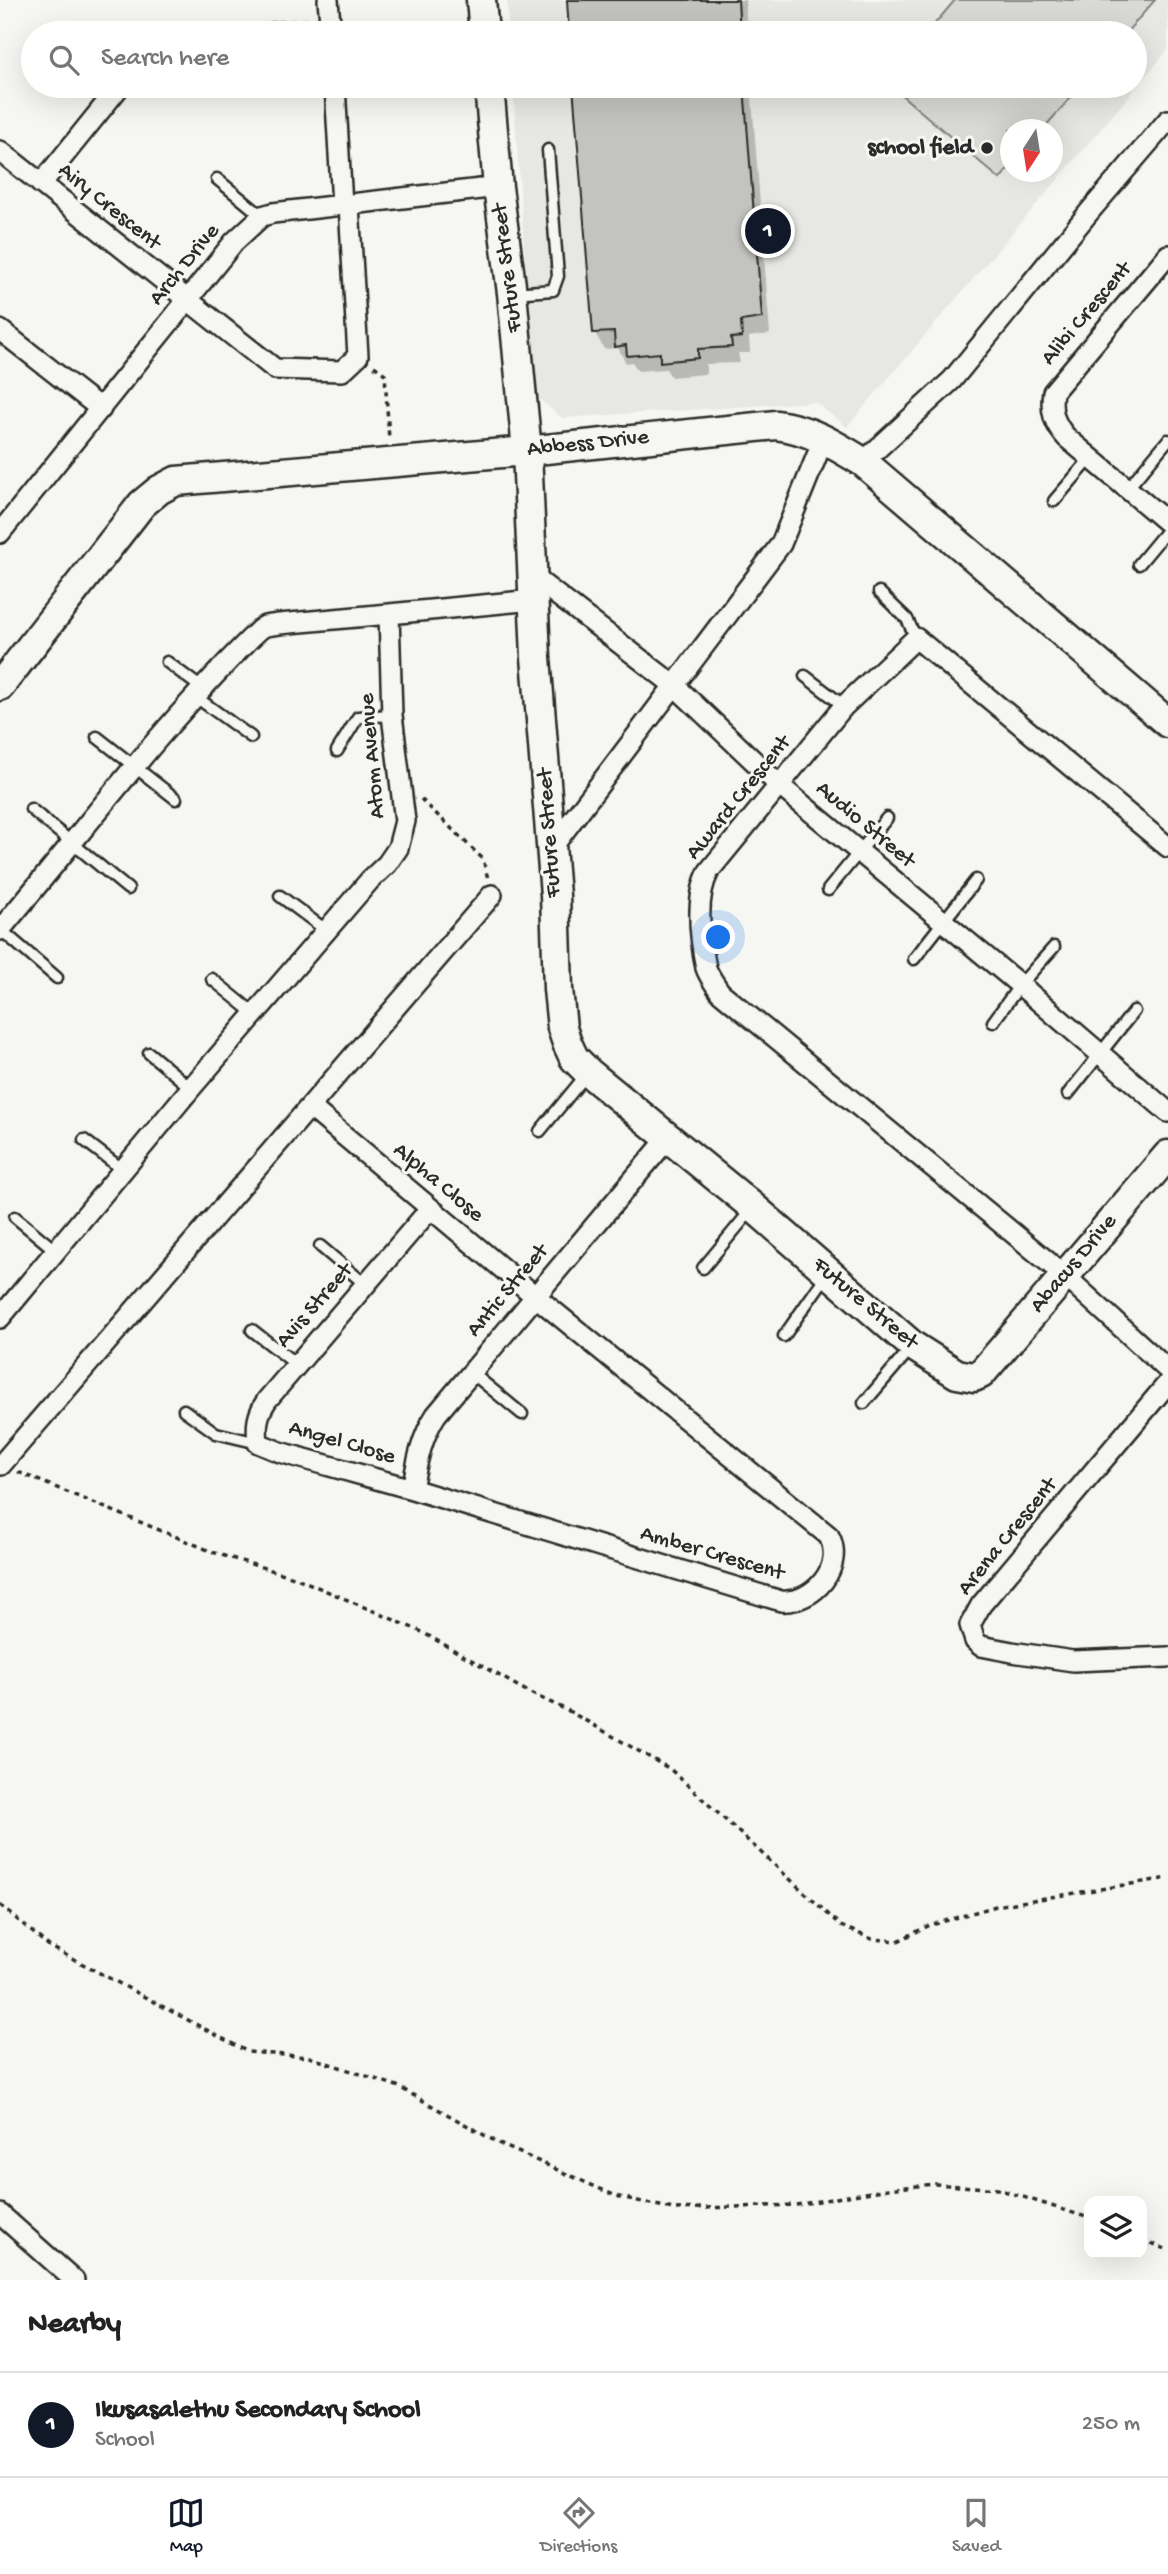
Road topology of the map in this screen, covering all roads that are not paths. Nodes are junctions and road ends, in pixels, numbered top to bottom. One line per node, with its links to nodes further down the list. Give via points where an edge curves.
1 (328, 0): 3 (street)
2 (481, 0): 4 (street)
3 (330, 21)
4 (483, 21)
5 (108, 98): 12 (street)
6 (336, 98): 14 (street)
7 (490, 98): 13 (street, Future Street)
8 (1168, 120): 25 (street, via 952,380)
9 (548, 150): 17 (lane, via 558,276 553,290)
10 (0, 151): 12 (street, Airy Crescent)
11 (217, 179): 15 (lane)
12 (41, 184): 18 (street, Airy Crescent)
13 (498, 187): 14 (street, Arch Drive); 17 (street, Future Street)
14 (346, 205): 15 (street, Arch Drive); 18 (street, Airy Crescent, via 358,356 342,371 275,369)
15 (262, 216): 18 (street, Arch Drive, via 243,231)
16 (1167, 260): 24 (street, Alibi Crescent, via 1053,392 1051,406 1058,428)
17 (512, 293): 23 (street, Future Street)
18 (187, 300): 20 (street, Arch Drive)
19 (0, 330): 20 (street)
20 (101, 409): 30 (street, Arch Drive)
21 (824, 438): 23 (street, Abbess Drive, via 791,427 764,425); 25 (street, Abbess Drive); 39 (street, via 781,544)
22 (1168, 440): 26 (lane)
23 (527, 451): 32 (street, Future Street); 38 (street, Abbess Drive, via 200,478 167,485 142,504)
24 (1090, 459): 26 (street, Alibi Crescent); 27 (lane)
25 (863, 462): 43 (street, Abbess Drive)
26 (1127, 489): 28 (street, Alibi Crescent)
27 (1054, 501)
28 (1168, 523)
29 (1168, 529): 31 (lane)
30 (0, 533)
31 (1139, 564)
32 (532, 588): 34 (street); 39 (street, Audio Street); 54 (street, Future Street)
33 (880, 592): 35 (lane, via 907,619)
34 (389, 614): 40 (street, via 265,626); 42 (street, Atom Avenue)
35 (916, 638): 41 (street, Award Crescent); 53 (street)
36 (167, 662): 40 (lane)
37 (805, 676): 41 (lane)
38 (0, 686)
39 (675, 686): 48 (street, Audio Street); 54 (street)
40 (199, 693): 45 (lane); 47 (street)
41 (844, 706): 48 (street, Award Crescent)
42 (392, 715): 46 (lane, via 358,717); 63 (street, Atom Avenue, via 405,821 398,848)
43 (1168, 723)
44 (97, 737): 47 (lane)
45 (251, 737)
46 (337, 751)
47 (135, 766): 49 (lane); 52 (street)
48 (780, 786): 55 (street, Audio Street); 91 (street, Award Crescent, via 709,871 702,887 703,940 712,981)
49 (176, 799)
50 (31, 809): 52 (lane)
51 (887, 818): 55 (lane)
52 (72, 844): 57 (lane); 62 (street)
53 (1168, 847)
54 (550, 850): 74 (street, Future Street, via 562,1028 574,1058)
55 (860, 852): 58 (lane); 61 (street, Audio Street)
56 (976, 880): 61 (lane)
57 (128, 889)
58 (828, 890)
59 (280, 895): 63 (lane)
60 (492, 895): 77 (street)
61 (944, 922): 65 (lane); 68 (street, Audio Street)
62 (0, 929): 66 (lane)
63 (327, 931): 70 (street, Atom Avenue)
64 (1054, 947): 68 (lane)
65 (914, 959)
66 (57, 978)
67 (212, 979): 70 (lane)
68 (1020, 985): 71 (lane); 73 (street, Audio Street)
69 (1134, 1012): 73 (lane)
70 (255, 1014): 75 (street, Atom Avenue)
71 (993, 1023)
72 (149, 1053): 75 (lane)
73 (1100, 1056): 76 (lane); 78 (street, Audio Street)
74 (588, 1072): 79 (lane); 80 (street, Future Street)
75 (191, 1088): 83 (street, Atom Avenue)
76 (1068, 1094)
77 (310, 1107): 85 (street, Alpha Close); 107 (street)
78 (1168, 1112)
79 (540, 1131)
80 (669, 1137): 84 (street, Future Street); 93 (street, Antic Street)
81 (83, 1140): 83 (lane)
82 (1168, 1154): 91 (street, Abacus Drive)
83 (123, 1170): 88 (street, Atom Avenue)
84 (753, 1207): 89 (lane); 90 (street, Future Street)
85 (429, 1209): 92 (street, Avis Street); 93 (street, Alpha Close)
86 (15, 1217): 88 (lane)
87 (320, 1246): 92 (lane)
88 (57, 1252): 94 (street, Atom Avenue)
89 (704, 1268)
90 (828, 1273): 96 (lane); 97 (street, Future Street)
91 (1064, 1275): 99 (street, Award Crescent); 101 (street, Abacus Drive)
92 (366, 1285): 98 (street, Avis Street)
93 (534, 1296): 100 (street, Antic Street); 108 (street, Amber Crescent, via 829,1536 835,1559 823,1581 806,1596 781,1601)
94 (0, 1318)
95 (252, 1330): 98 (lane)
96 (784, 1336)
97 (913, 1346): 101 (street, Future Street, via 957,1374); 103 (lane)
98 (298, 1365): 106 (street, Avis Street, via 258,1413)
99 (1168, 1370)
100 (472, 1373): 105 (lane); 108 (street, Antic Street, via 426,1430)
101 (981, 1374)
102 (1168, 1383): 109 (street, Arena Crescent, via 981,1605 970,1625 981,1646 1012,1652 1073,1661)
103 (864, 1403)
104 (184, 1410): 106 (lane, via 216,1433)
105 (522, 1413)
106 (258, 1443): 108 (street, Angel Close)
107 (1, 1465)
108 (412, 1489)
109 (1168, 1657)
110 (0, 2214): 111 (street)
111 (74, 2280)

